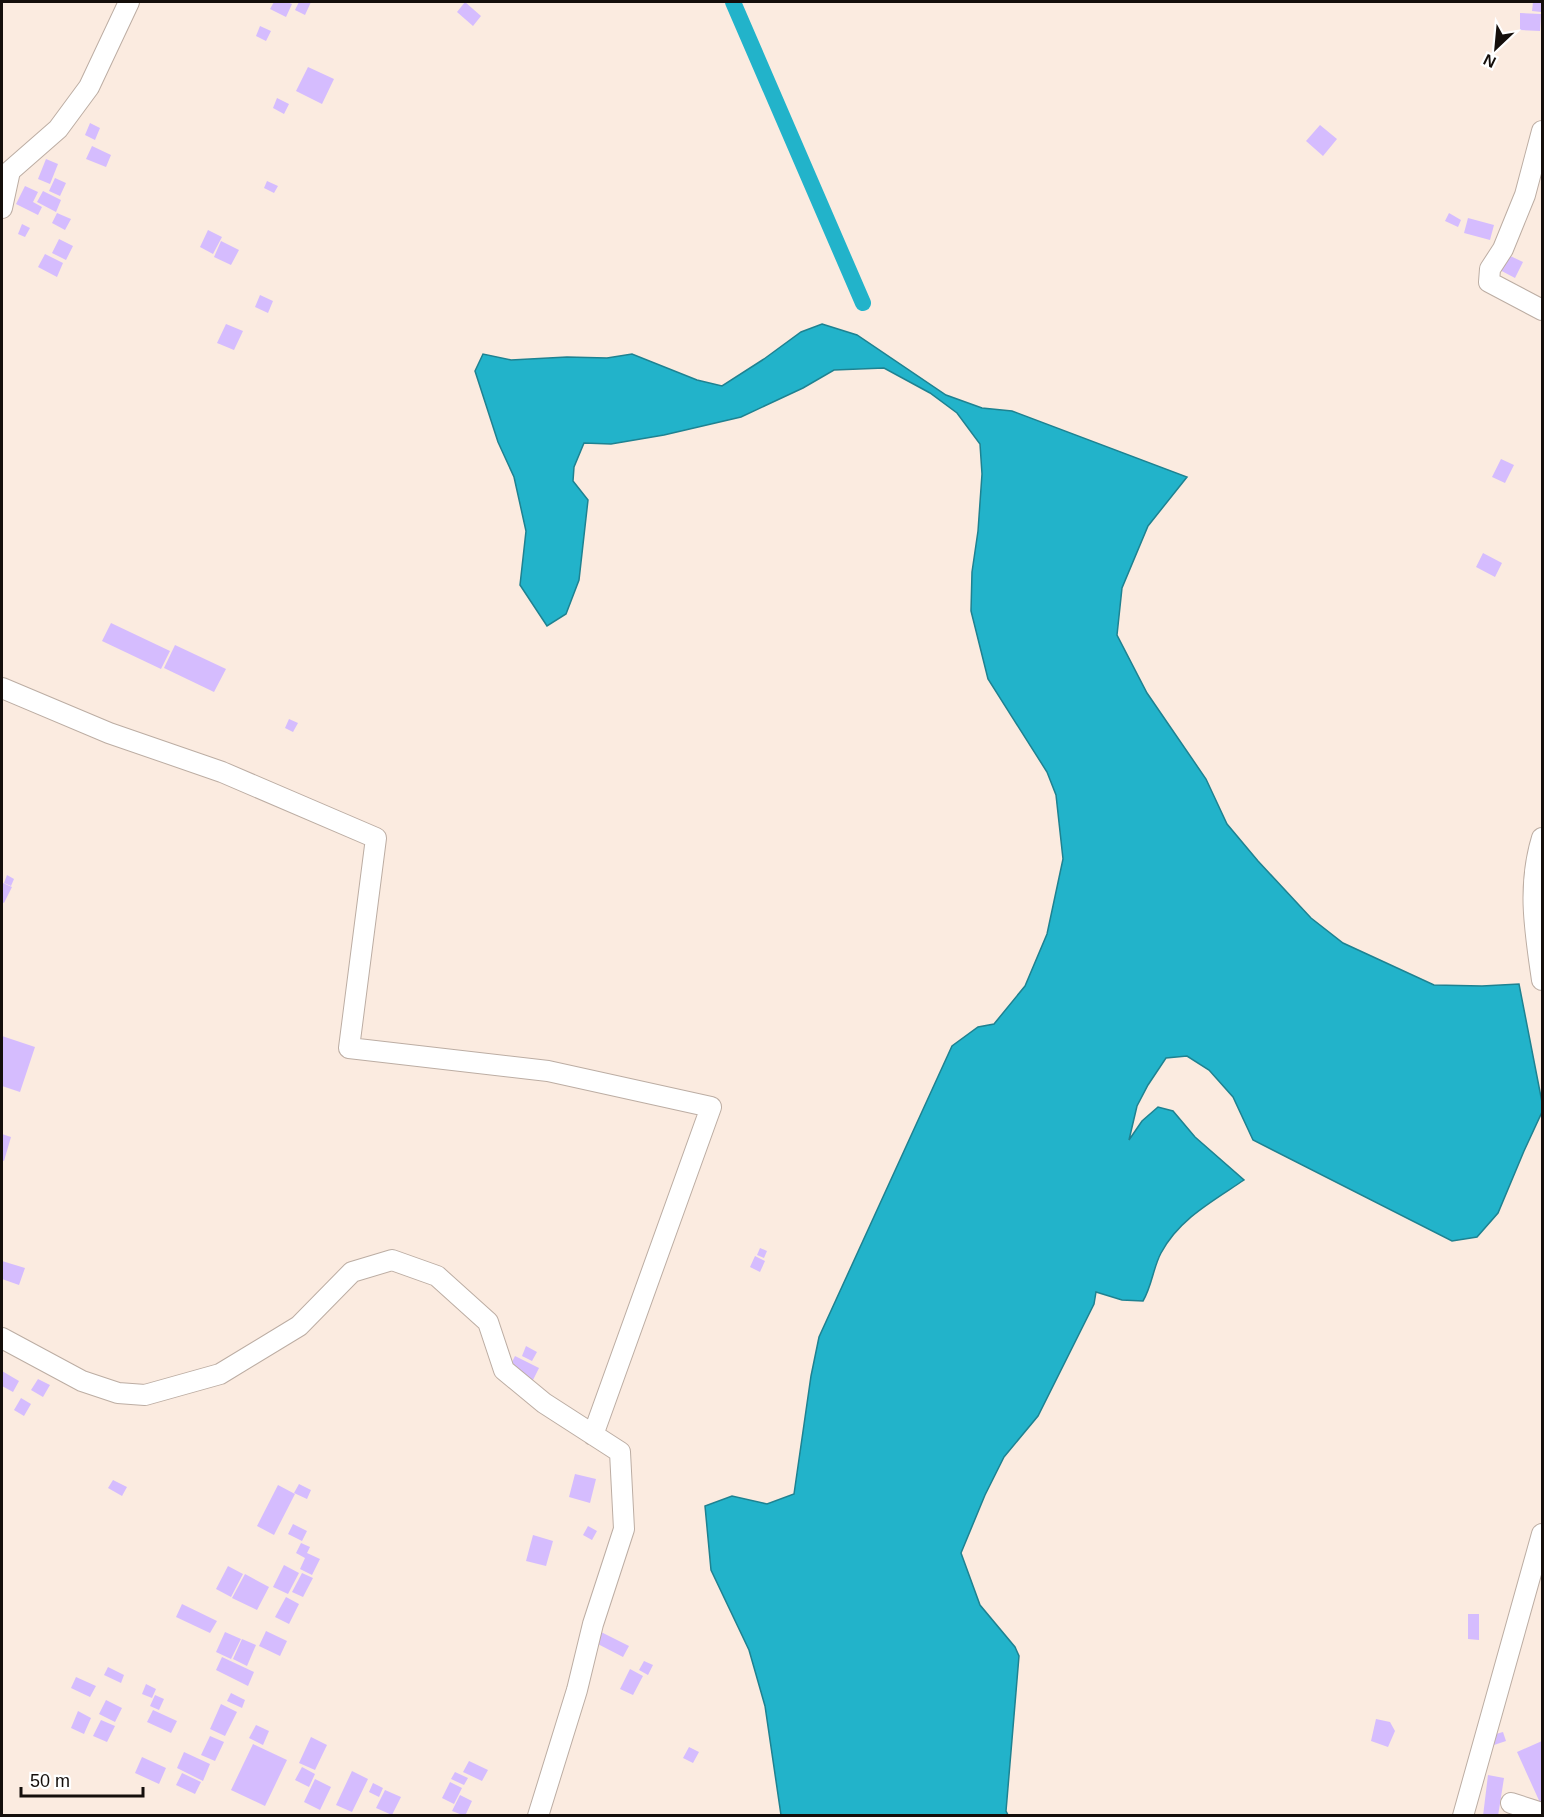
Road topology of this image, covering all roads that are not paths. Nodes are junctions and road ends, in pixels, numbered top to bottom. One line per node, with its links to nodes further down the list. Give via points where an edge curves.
1 (129, 2): 3 (street, via 89,87 58,129)
2 (1542, 131): 5 (street, via 1524,195 1503,249 1490,269 1489,282)
3 (6, 170): 4 (street)
4 (2, 208)
5 (1542, 310)
6 (2, 688): 10 (street, via 109,733 222,772 376,838 349,1048 548,1071 711,1107)
7 (1542, 838): 8 (street, via 1535,863 1534,924)
8 (1542, 980)
9 (2, 1338): 10 (street, via 82,1381 118,1393 145,1395 220,1374 299,1326 352,1272 392,1260 437,1276 488,1322 504,1370 544,1403)
10 (594, 1435): 14 (street, via 620,1452 624,1529)
11 (1542, 1534): 15 (street)
12 (1511, 1803): 13 (street)
13 (1542, 1813)
14 (538, 1815)
15 (1463, 1815)

